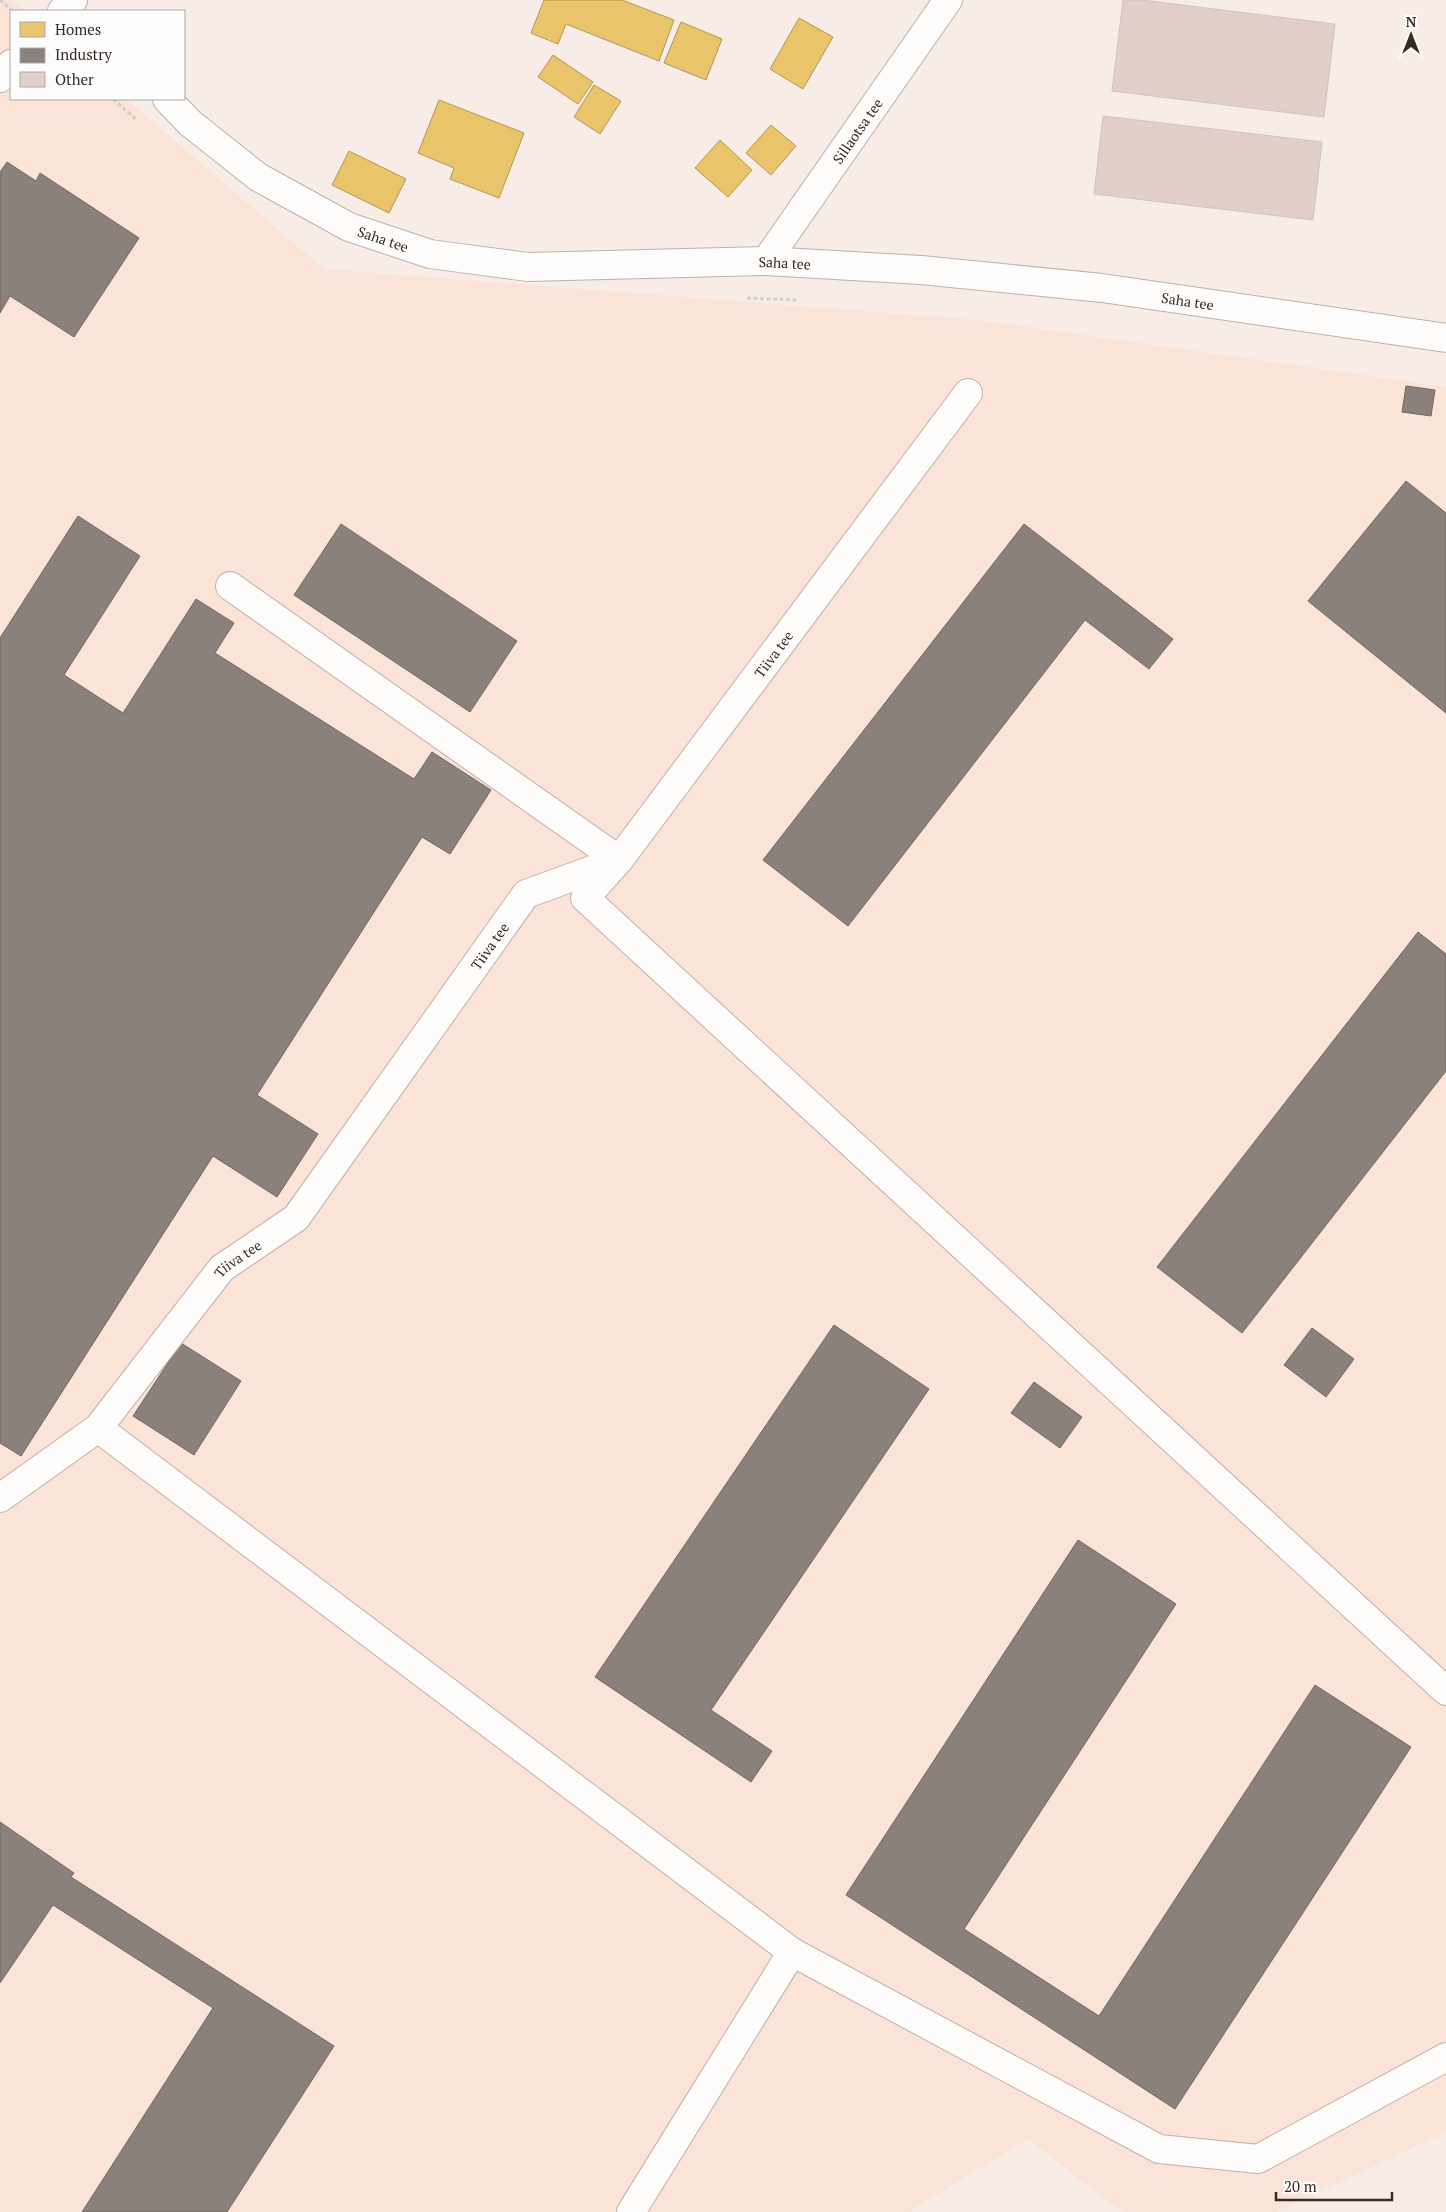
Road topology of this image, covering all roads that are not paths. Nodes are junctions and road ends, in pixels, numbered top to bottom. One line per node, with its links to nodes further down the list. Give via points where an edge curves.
1 (74, 0): 3 (street); 4 (street)
2 (948, 0): 8 (street, Sillaotsa tee)
3 (63, 10)
4 (85, 10)
5 (10, 65): 6 (street)
6 (0, 78)
7 (168, 100): 8 (street, Saha tee, via 190,123 258,177 349,227 430,254 528,267)
8 (766, 261): 9 (street, Saha tee, via 922,270 1102,288)
9 (1446, 338)
10 (968, 393): 12 (street, Tiiva tee)
11 (230, 586): 12 (street)
12 (619, 860): 13 (street, Tiiva tee, via 526,894 296,1218 222,1268); 15 (street, via 584,898)
13 (98, 1428): 14 (street, Tiiva tee); 16 (street)
14 (0, 1496)
15 (1446, 1691)
16 (792, 1952): 17 (street, via 1159,2149 1258,2159); 18 (street)
17 (1446, 2057)
18 (631, 2212)

